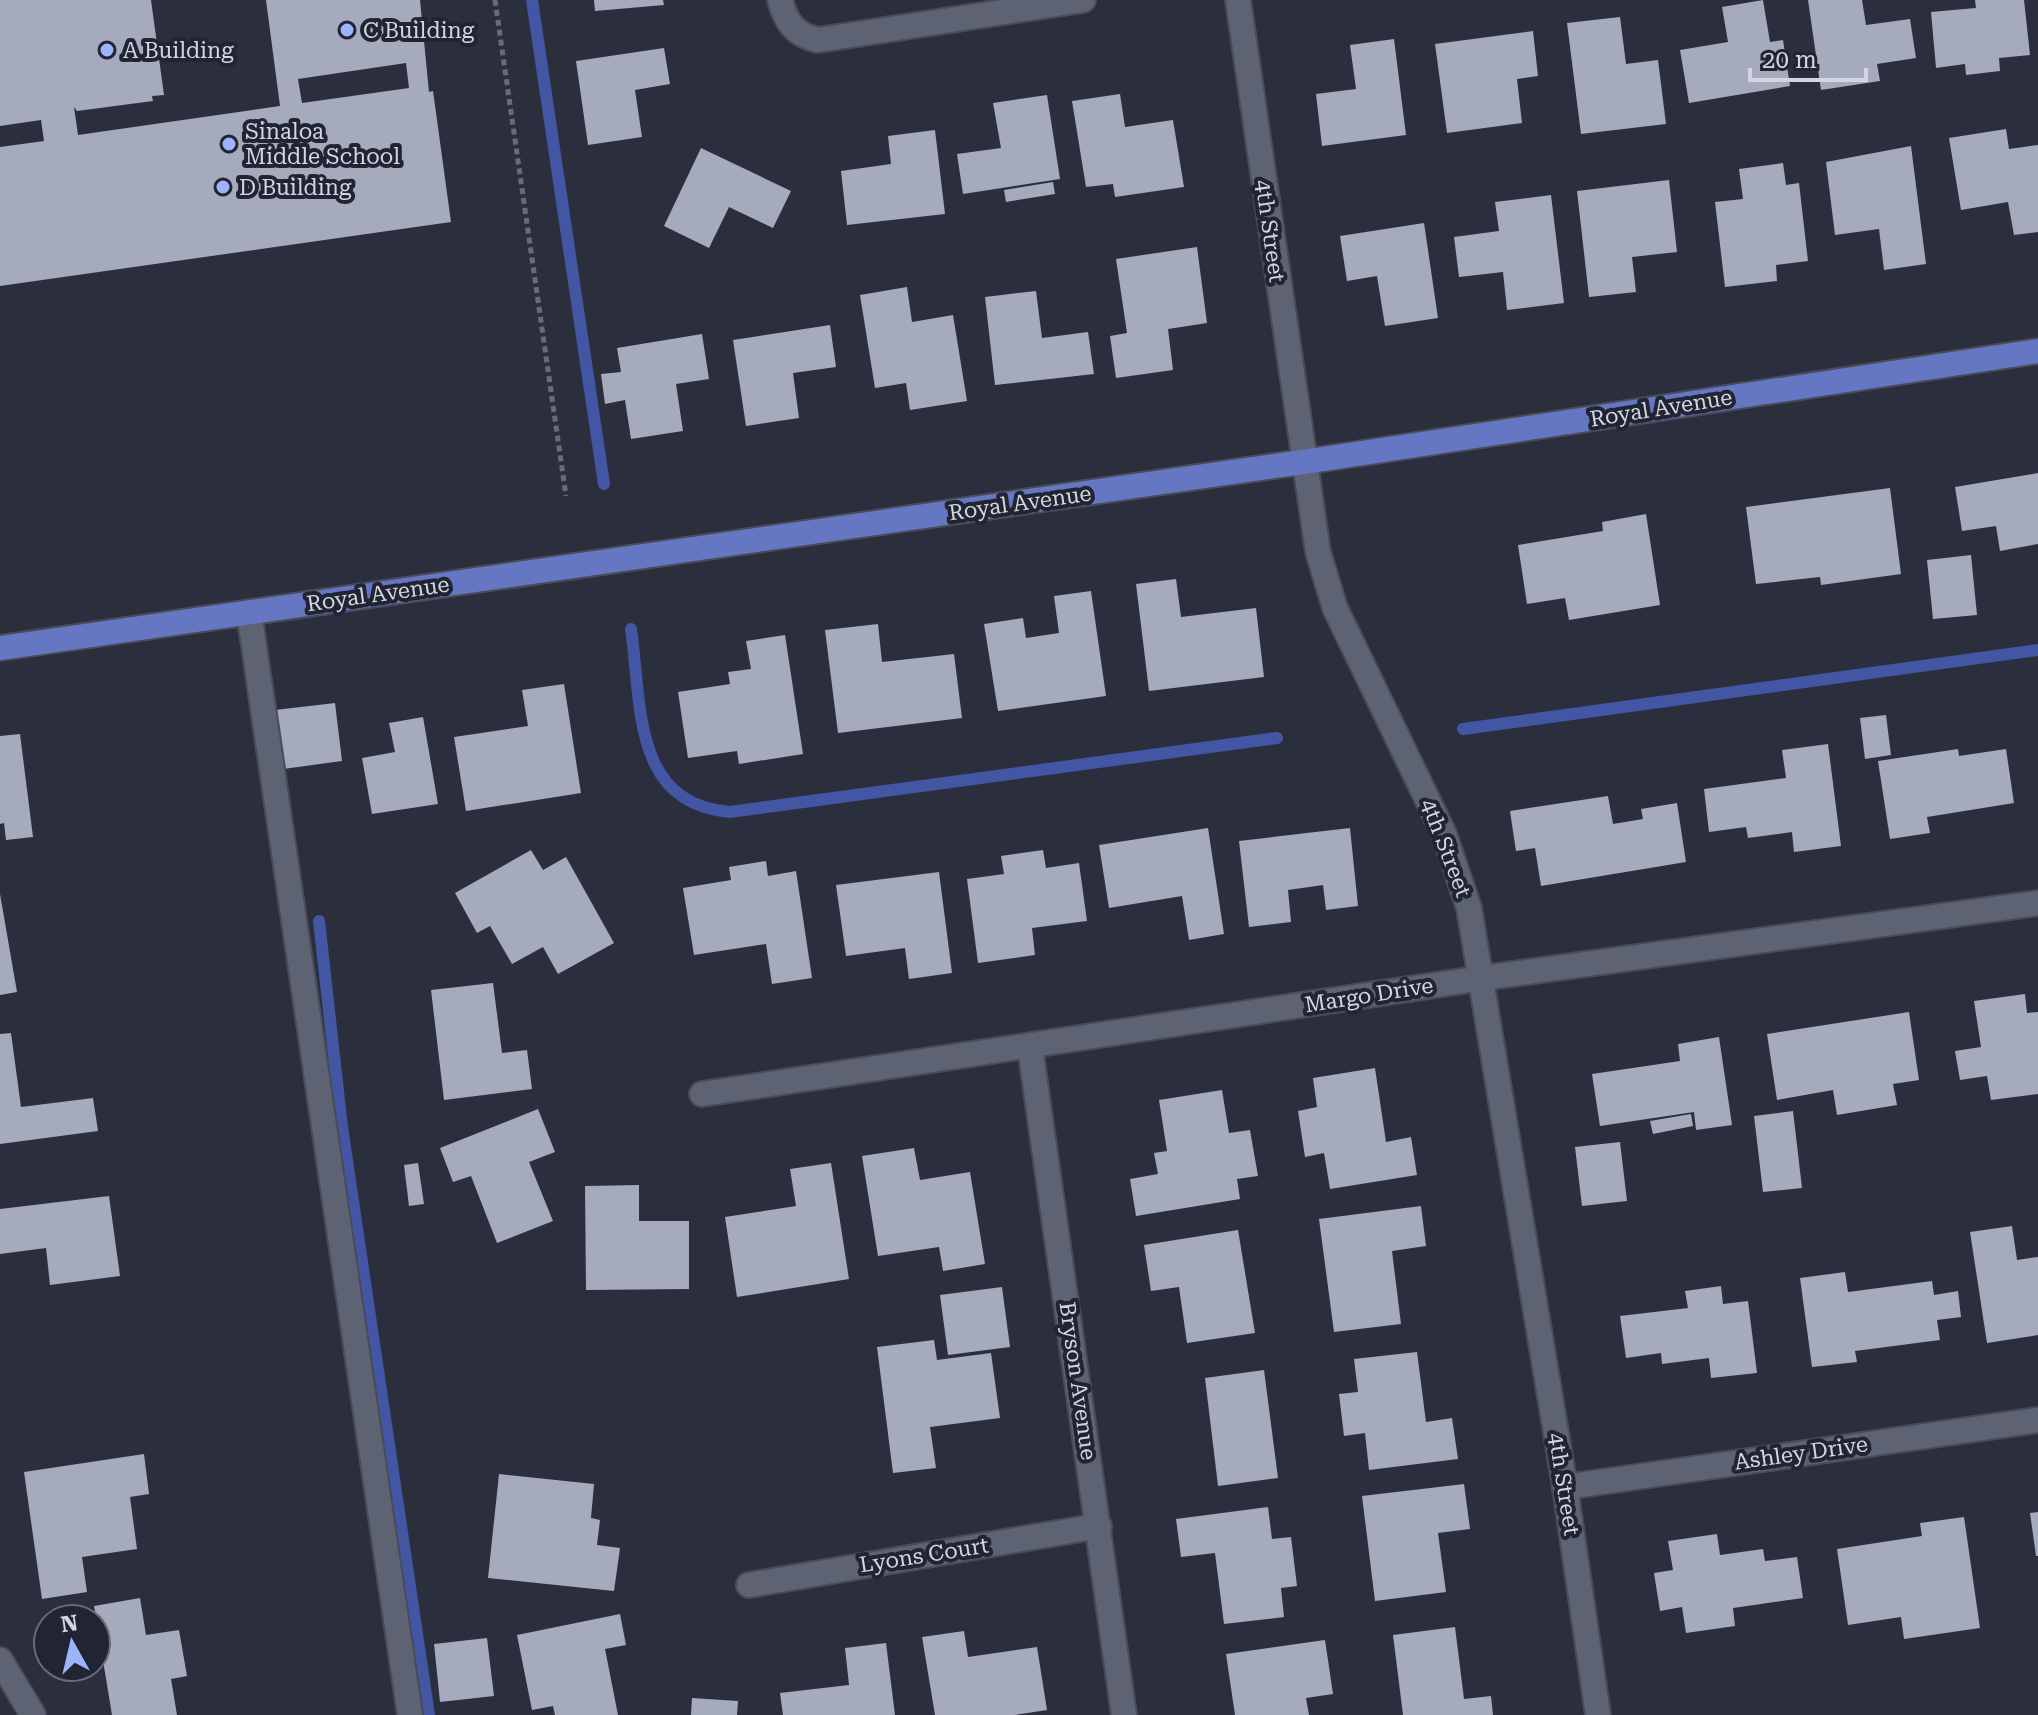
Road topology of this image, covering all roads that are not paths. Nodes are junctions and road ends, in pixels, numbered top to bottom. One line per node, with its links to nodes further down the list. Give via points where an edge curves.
1 (780, 0): 2 (street, via 784,17 803,37 818,40)
2 (1083, 0)
3 (1238, 0): 5 (street, 4th Street)
4 (2038, 351): 5 (main road, Royal Avenue)
5 (1303, 462): 6 (main road, Royal Avenue); 9 (street, 4th Street, via 1318,552 1335,608 1444,834 1469,908)
6 (249, 612): 7 (main road, Royal Avenue); 18 (street)
7 (0, 648)
8 (2038, 903): 9 (street, Margo Drive)
9 (1483, 978): 10 (street, Margo Drive); 13 (street, 4th Street)
10 (1030, 1047): 11 (street, Margo Drive); 14 (street, Bryson Avenue)
11 (702, 1094)
12 (2038, 1420): 13 (street, Ashley Drive)
13 (1565, 1487): 20 (street, 4th Street)
14 (1099, 1526): 15 (street, Lyons Court); 19 (street, Bryson Avenue)
15 (749, 1585)
16 (2, 1667): 17 (street)
17 (33, 1715)
18 (410, 1715)
19 (1124, 1715)
20 (1598, 1715)

